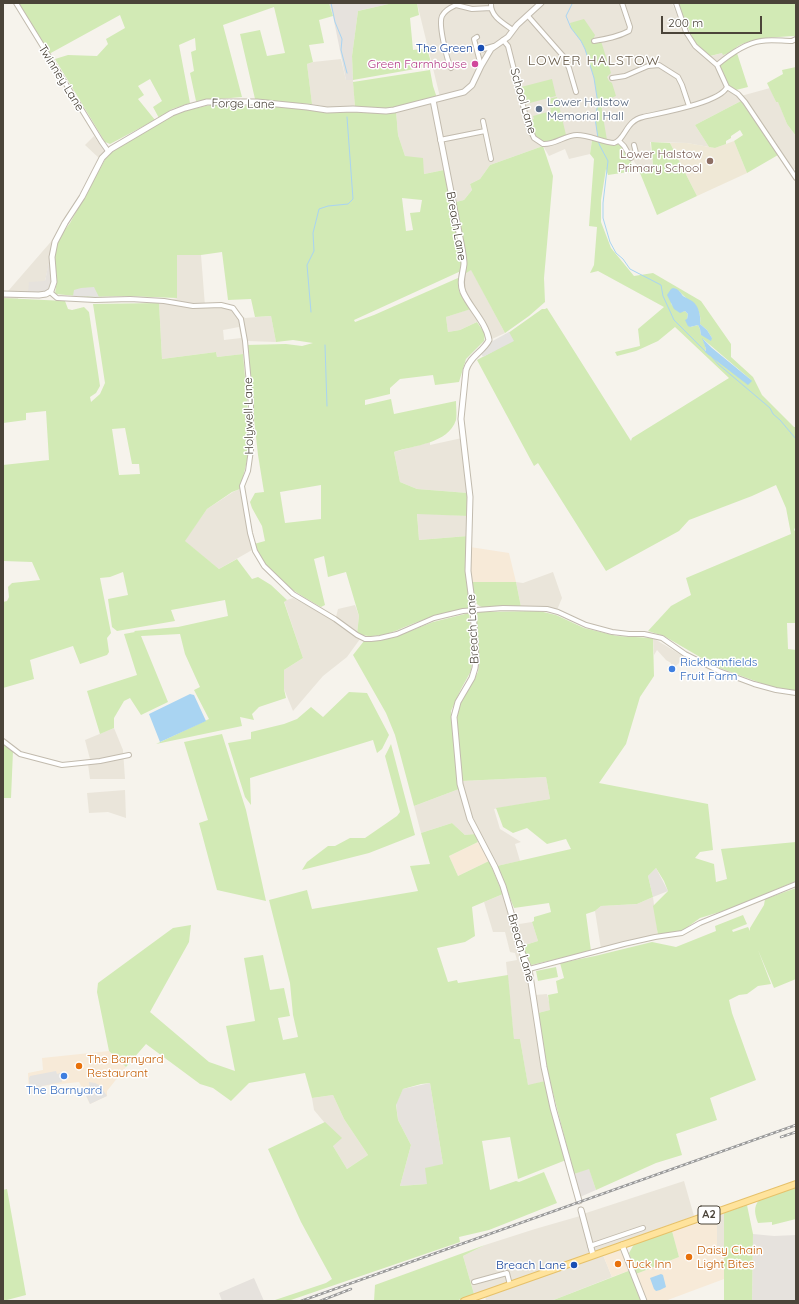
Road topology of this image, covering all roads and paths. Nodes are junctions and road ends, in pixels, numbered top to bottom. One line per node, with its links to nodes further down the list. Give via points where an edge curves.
1 (16, 3): 28 (street, Twinney Lane)
2 (541, 3): 7 (street)
3 (622, 3): 12 (street, via 629,31 612,38)
4 (676, 3): 15 (street, via 686,32 695,46)
5 (456, 4): 6 (street, via 472,9); 17 (street, via 440,18)
6 (491, 5): 8 (street, via 495,15)
7 (528, 16): 8 (street); 20 (street, via 564,57 570,68)
8 (513, 30): 11 (street)
9 (477, 37): 14 (street, via 474,39)
10 (796, 39): 15 (street, via 761,41 748,45)
11 (503, 40): 13 (street); 26 (street, School Lane, via 508,46 527,123 534,139 544,145 578,135 614,143)
12 (594, 41)
13 (494, 46): 14 (street); 16 (street, Forge Lane)
14 (477, 51): 16 (street)
15 (719, 63): 19 (street)
16 (481, 66): 21 (street, Forge Lane, via 469,89)
17 (451, 68)
18 (612, 78): 22 (street, via 659,65 678,77)
19 (727, 87): 22 (street, via 725,92 717,96); 30 (street, via 745,102)
20 (576, 92)
21 (433, 100): 25 (street, Breach Lane); 28 (street, Forge Lane, via 386,111 327,110 257,102 207,102 172,113)
22 (688, 106): 26 (street, via 633,121)
23 (483, 121): 24 (street)
24 (485, 131): 25 (street); 29 (street)
25 (440, 140): 33 (street, Breach Lane, via 462,248 462,287 481,321 488,340 468,364 461,419 470,497 468,565)
26 (619, 141): 27 (street, via 631,158 636,153)
27 (634, 145)
28 (108, 151): 31 (street, Forge Lane, via 58,235 53,250 54,284)
29 (491, 159)
30 (796, 178)
31 (50, 292): 32 (street, via 39,295); 33 (street, Holywell Lane, via 62,298 130,299 233,308 241,319 251,405 251,450 248,471 242,486 253,548 264,566 293,594 365,639 380,638 408,630 434,618)
32 (3, 294)
33 (473, 609): 34 (street, via 547,609 578,620 586,626 662,638 684,654 718,671 754,684); 38 (street, Breach Lane, via 475,668 458,702 454,718 460,784 470,819 503,886 519,945)
34 (796, 693)
35 (3, 741): 36 (street, via 20,754 62,765)
36 (129, 755)
37 (796, 884): 38 (street, via 700,923 682,933 624,944)
38 (529, 969): 40 (street, Breach Lane, via 544,1067)
39 (796, 1184): 43 (main road, A2)
40 (579, 1201)
41 (581, 1210): 44 (street)
42 (643, 1228): 44 (street)
43 (622, 1245): 45 (main road, A2); 49 (street)
44 (590, 1246): 45 (street)
45 (593, 1255): 47 (main road, A2)
46 (474, 1282): 47 (street, via 507,1273)
47 (510, 1285): 48 (main road, A2)
48 (464, 1301)
49 (644, 1301)

